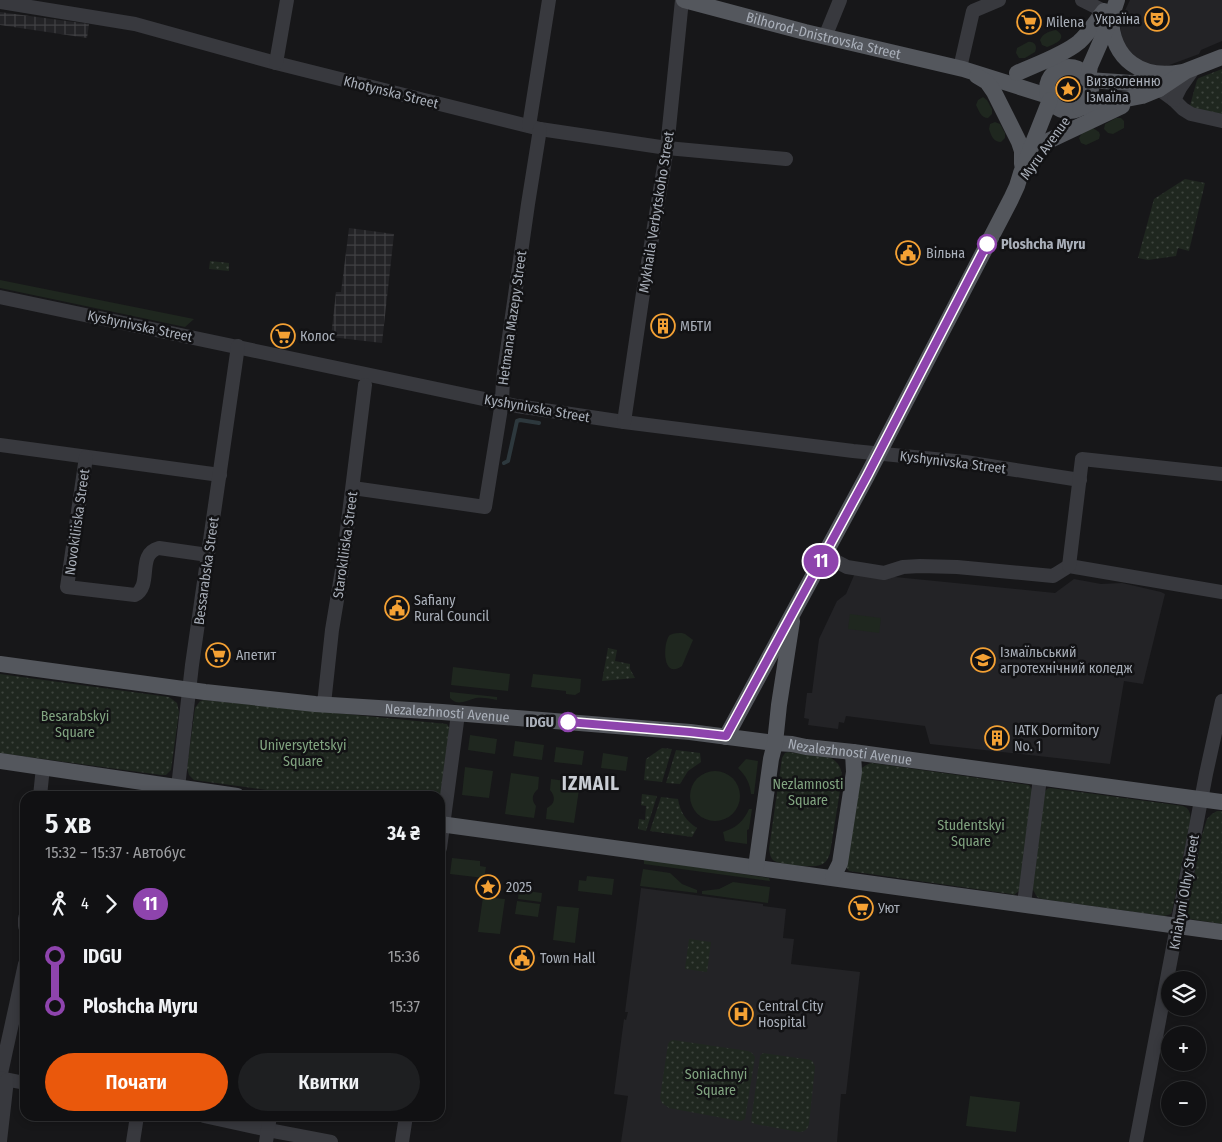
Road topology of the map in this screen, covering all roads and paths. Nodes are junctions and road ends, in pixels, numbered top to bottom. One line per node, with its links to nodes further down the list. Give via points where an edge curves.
1 (286, 0): 12 (street)
2 (549, 0): 23 (street, Hetmana Mazepy Street)
3 (683, 0): 10 (main road, Bilhorod-Dnistrovska Street); 25 (street, Mykhaila Verbytskoho Street)
4 (840, 0): 10 (street)
5 (999, 0): 14 (street, via 973,11)
6 (1082, 0): 9 (street)
7 (1118, 0): 9 (main road)
8 (0, 2): 12 (street, Khotynska Street, via 135,24)
9 (1109, 10): 13 (main road); 16 (main road, via 1079,42); 17 (main road); 18 (main road, via 1116,46)
10 (825, 37): 14 (main road, Bilhorod-Dnistrovska Street)
11 (1222, 57): 15 (main road)
12 (276, 63): 23 (street, Khotynska Street)
13 (1063, 68): 16 (main road, Bilhorod-Dnistrovska Street); 17 (main road, via 1078,69); 19 (main road, via 1048,81)
14 (962, 69): 16 (main road, Bilhorod-Dnistrovska Street, via 993,74); 19 (main road, Bilhorod-Dnistrovska Street); 27 (main road, via 991,86 1021,146 1023,161)
15 (1190, 70): 18 (main road); 18 (main road, via 1174,74 1149,72); 20 (street)
16 (1016, 73)
17 (1088, 79): 18 (main road); 21 (main road, via 1089,96)
18 (1146, 84): 20 (street); 21 (main road); 24 (main road)
19 (1049, 98): 21 (main road, via 1058,108); 27 (main road, Myru Avenue)
20 (1174, 100): 22 (street, via 1191,114)
21 (1077, 109): 24 (main road, Myru Avenue, via 1055,129)
22 (1222, 121)
23 (534, 128): 25 (street, Khotynska Street); 31 (street, Hetmana Mazepy Street, via 528,204)
24 (1048, 141): 27 (main road, Myru Avenue)
25 (667, 148): 26 (street, Khotynska Street); 32 (street, Mykhaila Verbytskoho Street)
26 (786, 159)
27 (1019, 180): 34 (main road, Myru Avenue)
28 (0, 296): 29 (street, Kyshynivska Street)
29 (238, 346): 31 (street, Kyshynivska Street); 37 (street, Bessarabska Street)
30 (365, 388): 39 (street, Starokiliiska Street)
31 (502, 402): 32 (street, Kyshynivska Street); 39 (street, Hetmana Mazepy Street, via 485,507)
32 (624, 422): 34 (street, Kyshynivska Street)
33 (0, 445): 35 (street)
34 (878, 454): 38 (street, Kyshynivska Street, via 964,462); 41 (main road, Myru Avenue)
35 (86, 458): 37 (street); 40 (street, Novokiliiska Street, via 68,587 135,595 143,587 147,556 154,549)
36 (1222, 474): 38 (street, via 1082,459)
37 (220, 475): 40 (street, Bessarabska Street)
38 (1080, 480): 42 (street)
39 (353, 488): 48 (street, Starokiliiska Street)
40 (208, 555): 46 (street, Bessarabska Street)
41 (824, 555): 42 (street, via 847,567 884,572 920,566 1053,576); 44 (main road, Myru Avenue)
42 (1069, 566): 43 (street)
43 (1222, 592)
44 (794, 611): 50 (main road, Myru Avenue); 51 (main road, Myru Avenue)
45 (0, 664): 46 (main road, Nezalezhnosti Avenue)
46 (189, 689): 48 (main road, Nezalezhnosti Avenue); 58 (street, Bessarabska Street)
47 (1222, 701): 59 (street, Kniahyni Olhy Street)
48 (324, 704): 49 (main road, Nezalezhnosti Avenue)
49 (458, 714): 50 (main road, Nezalezhnosti Avenue); 61 (street)
50 (726, 736): 51 (main road, Nezalezhnosti Avenue)
51 (775, 743): 52 (main road, Nezalezhnosti Avenue); 63 (main road, Myru Avenue)
52 (853, 752): 55 (main road, Nezalezhnosti Avenue); 64 (main road, via 854,772 840,863)
53 (0, 761): 54 (main road)
54 (43, 767): 56 (street); 57 (main road)
55 (1040, 778): 59 (main road, Nezalezhnosti Avenue); 65 (street)
56 (41, 791)
57 (172, 791)
58 (177, 791)
59 (1202, 799): 60 (main road, Nezalezhnosti Avenue); 66 (street, Kniahyni Olhy Street)
60 (1222, 802)
61 (445, 803)
62 (445, 824): 63 (main road)
63 (756, 866): 64 (main road)
64 (833, 877): 65 (main road)
65 (1024, 904): 66 (main road)
66 (1178, 926): 67 (main road); 80 (street, Kniahyni Olhy Street)
67 (1222, 932)
68 (20, 990): 69 (street)
69 (3, 1079): 70 (street); 76 (street)
70 (20, 1082)
71 (135, 1121): 77 (street)
72 (220, 1121): 75 (street)
73 (269, 1121): 75 (street)
74 (405, 1121): 79 (street)
75 (267, 1136): 78 (street)
76 (0, 1141)
77 (133, 1142)
78 (331, 1142)
79 (402, 1142)
80 (1136, 1142)

